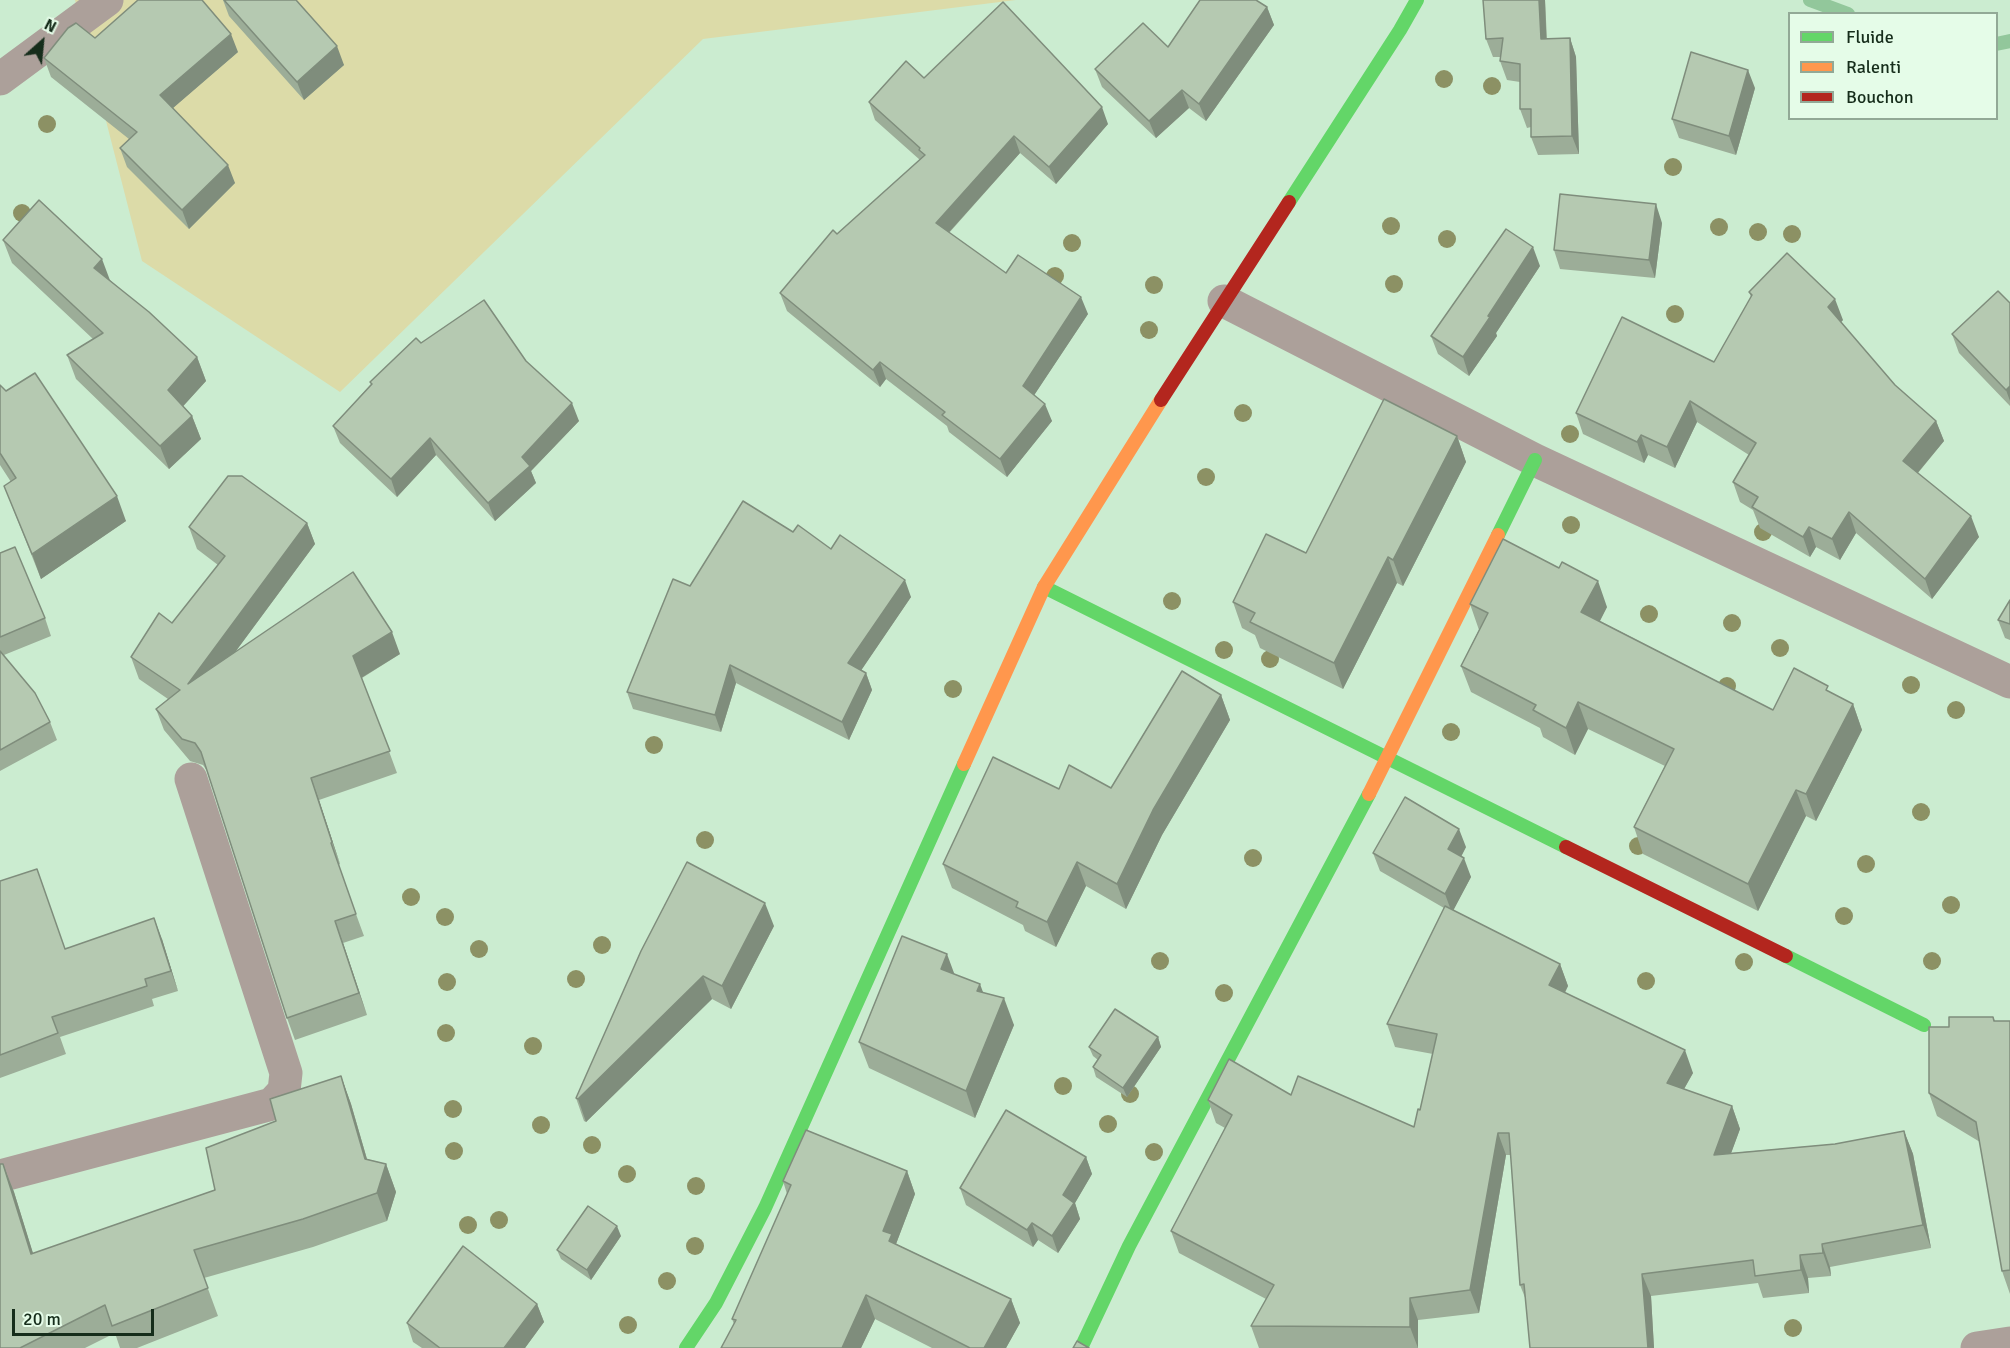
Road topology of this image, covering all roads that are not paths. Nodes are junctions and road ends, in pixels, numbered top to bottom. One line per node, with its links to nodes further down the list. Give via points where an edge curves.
1 (107, 0): 3 (street)
2 (1416, 0): 4 (street)
3 (0, 79)
4 (1224, 301): 5 (street); 6 (street)
5 (1535, 460): 7 (street); 8 (street)
6 (1044, 587): 8 (street); 13 (street, via 765,1208 716,1303)
7 (2010, 682)
8 (1388, 758): 10 (street); 14 (street, via 1128,1246)
9 (191, 779): 11 (street, via 286,1073 284,1091 272,1104)
10 (1924, 1025)
11 (0, 1176)
12 (2010, 1343): 15 (street)
13 (686, 1348)
14 (1081, 1348)
15 (1977, 1348)

